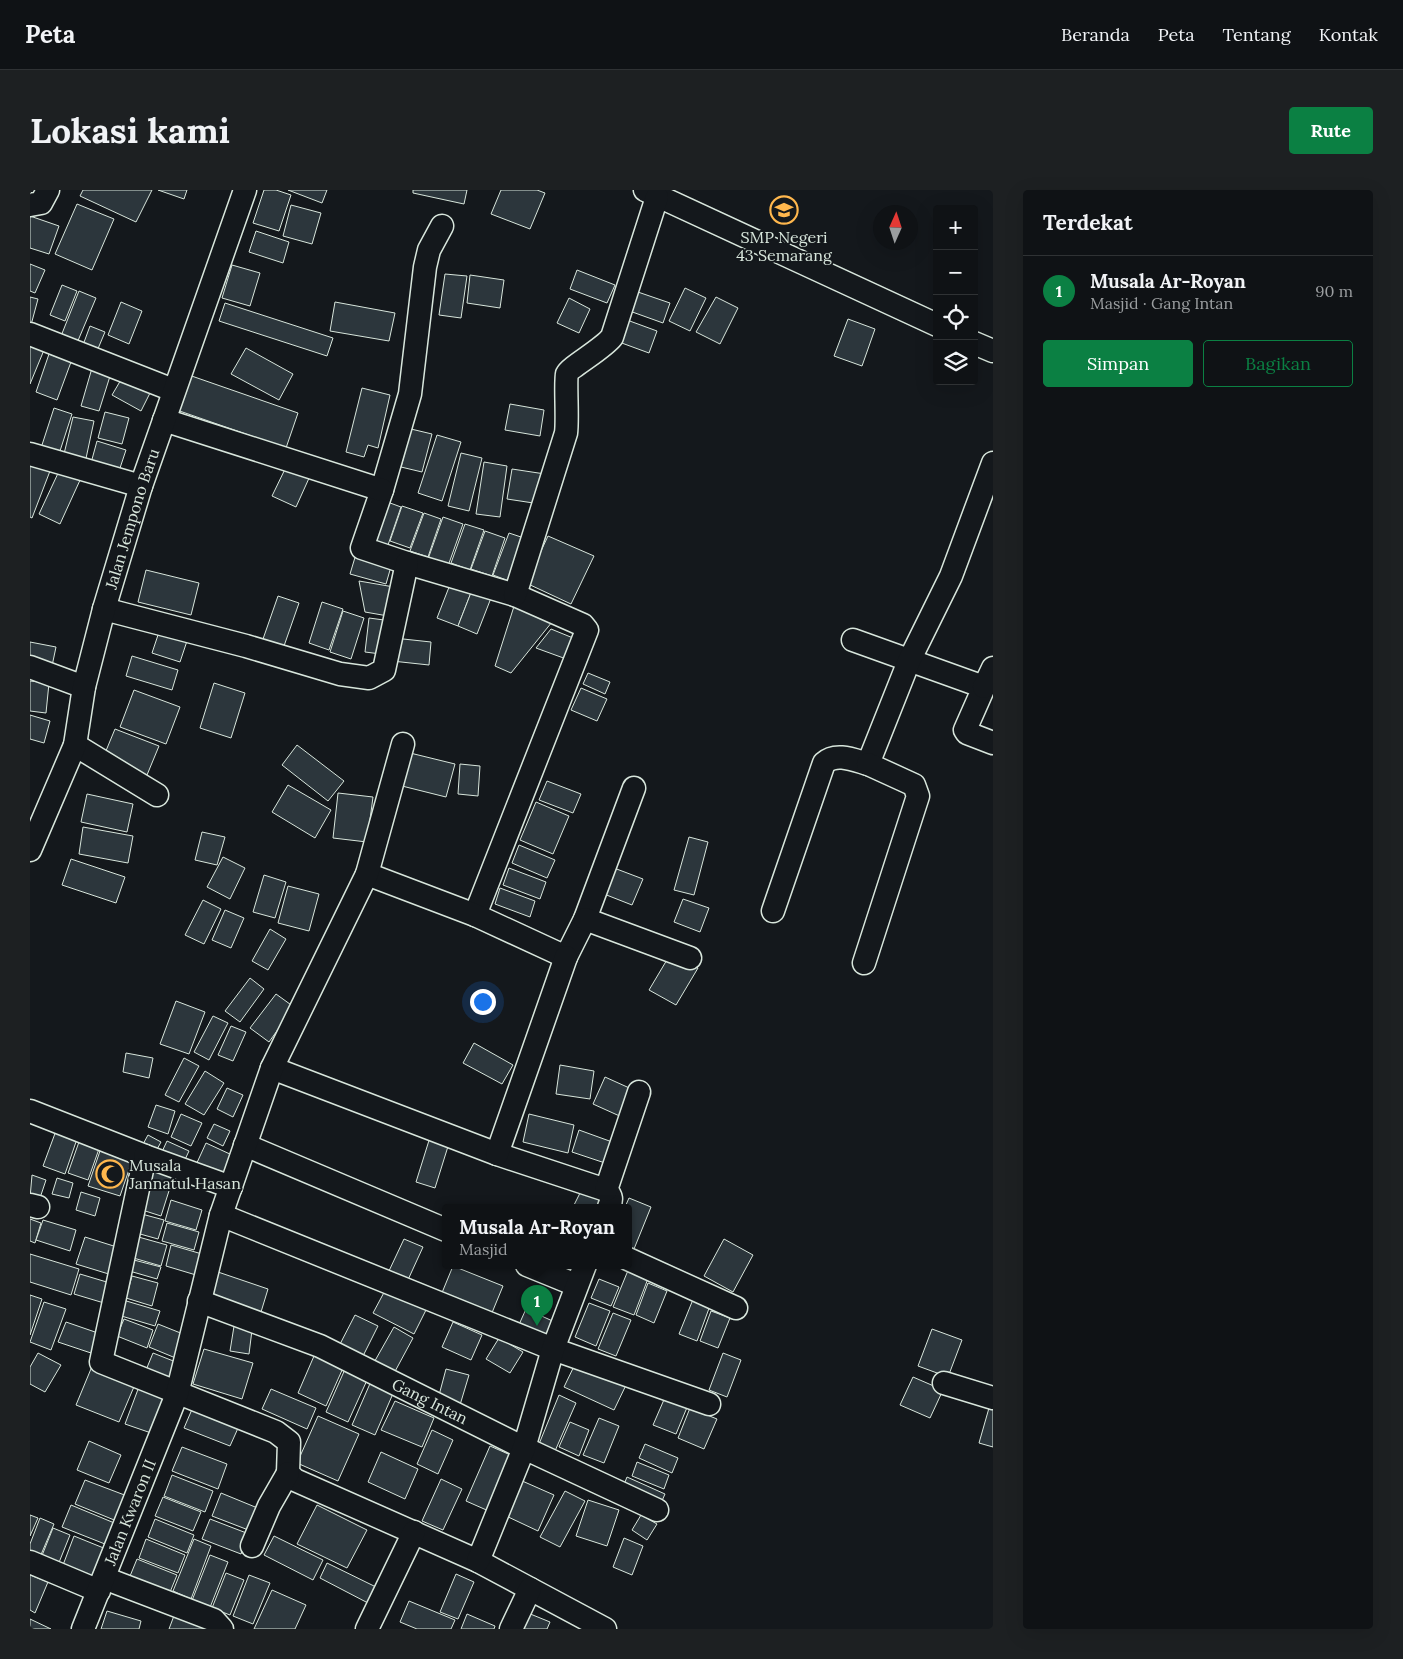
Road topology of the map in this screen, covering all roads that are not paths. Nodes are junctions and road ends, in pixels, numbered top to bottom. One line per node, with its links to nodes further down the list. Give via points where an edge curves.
1 (48, 190): 4 (street, via 40,203)
2 (245, 190): 10 (street, Jalan Jempono Baru)
3 (651, 194): 6 (street); 17 (street, via 612,337 598,352 570,370 567,376 566,433)
4 (30, 206)
5 (442, 226): 15 (street, via 429,250 425,267 410,394)
6 (933, 324)
7 (30, 334): 10 (street)
8 (978, 345): 9 (street)
9 (993, 351)
10 (173, 390): 11 (street, Jalan Jempono Baru)
11 (164, 420): 14 (street, Jalan Jempono Baru); 15 (street)
12 (30, 454): 14 (street)
13 (993, 462): 20 (street, via 951,576)
14 (141, 486): 18 (street, Jalan Jempono Baru)
15 (382, 490): 16 (street, via 362,548)
16 (407, 563): 17 (street); 18 (street, via 384,670 369,678 340,674)
17 (515, 595): 33 (street, via 583,625 587,630)
18 (104, 609): 23 (street, Jalan Jempono Baru)
19 (853, 640): 20 (street)
20 (909, 661): 22 (street); 27 (street)
21 (30, 667): 23 (street)
22 (988, 678): 24 (street, via 965,730)
23 (84, 687): 26 (street, Jalan Jempono Baru)
24 (993, 743)
25 (403, 744): 31 (street, Jalan Kwaron II)
26 (75, 745): 29 (street); 30 (street, Jalan Jempono Baru)
27 (868, 764): 32 (street, via 840,757 824,763); 37 (street, via 914,785 918,796)
28 (634, 788): 34 (street)
29 (157, 795)
30 (33, 837)
31 (367, 874): 33 (street); 38 (street, Jalan Kwaron II)
32 (773, 911)
33 (475, 915): 35 (street)
34 (585, 919): 35 (street); 36 (street)
35 (566, 958): 42 (street)
36 (690, 958)
37 (864, 963)
38 (272, 1068): 41 (street, Jalan Kwaron II); 42 (street)
39 (640, 1092): 45 (street)
40 (30, 1111): 43 (street)
41 (245, 1145): 44 (street, Jalan Kwaron II); 47 (street)
42 (497, 1154): 45 (street)
43 (145, 1156): 44 (street); 56 (street, via 101,1358 104,1364)
44 (231, 1187): 46 (street, Jalan Kwaron II)
45 (608, 1199)
46 (221, 1215): 52 (street, Jalan Kwaron II); 54 (street)
47 (442, 1228)
48 (632, 1262): 53 (street)
49 (537, 1269): 51 (street)
50 (583, 1269): 51 (street)
51 (576, 1285): 54 (street)
52 (199, 1301): 56 (street, Jalan Kwaron II); 59 (street, Gang Intan, via 320,1346)
53 (736, 1308)
54 (553, 1349): 58 (street); 59 (street)
55 (944, 1383): 57 (street)
56 (177, 1394): 60 (street, via 285,1437 289,1442); 66 (street, Jalan Kwaron II)
57 (993, 1398)
58 (709, 1404)
59 (524, 1448): 61 (street, Gang Intan); 64 (street)
60 (288, 1474): 62 (street, via 308,1487); 63 (street, via 269,1506)
61 (657, 1510)
62 (414, 1532): 64 (street); 70 (street)
63 (252, 1546)
64 (478, 1561): 67 (street)
65 (30, 1562): 66 (street)
66 (102, 1584): 68 (street, Jalan Kwaron II); 69 (street, via 214,1620)
67 (530, 1589): 71 (street); 72 (street)
68 (83, 1629)
69 (222, 1629)
70 (367, 1629)
71 (511, 1629)
72 (605, 1629)

